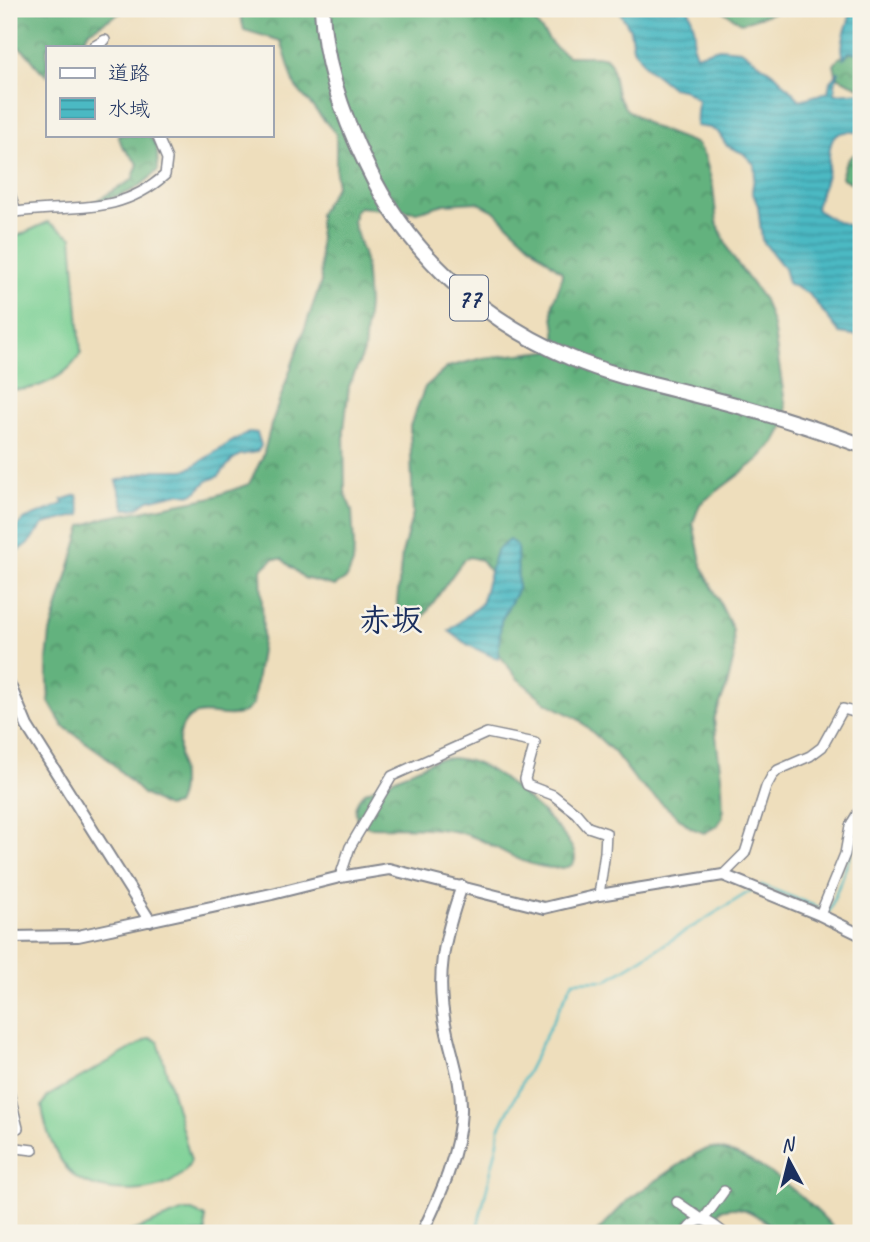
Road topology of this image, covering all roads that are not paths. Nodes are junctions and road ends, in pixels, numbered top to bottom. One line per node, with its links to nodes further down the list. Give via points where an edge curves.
1 (322, 9): 7 (main road, 77, via 333,80 349,129 375,184 411,240 472,300 521,334 572,359)
2 (105, 40): 3 (street)
3 (95, 46)
4 (157, 136): 6 (street, via 167,159 165,175 151,188 112,204)
5 (9, 190): 6 (street)
6 (12, 213)
7 (861, 445)
8 (9, 683): 16 (street, via 27,726)
9 (861, 714): 11 (street, via 843,709 822,747 772,776 746,853)
10 (861, 808): 15 (street, via 850,826 845,854)
11 (723, 875): 14 (street); 15 (street)
12 (340, 877): 13 (street, via 389,869); 14 (street, via 350,847 392,776 486,733 535,743 527,785 553,795 588,827 606,833); 16 (street)
13 (462, 886): 14 (street, via 544,908); 26 (street, via 447,927 440,969 442,1004 460,1091 458,1137 444,1188)
14 (599, 895)
15 (820, 915): 17 (street)
16 (150, 921): 18 (street, via 78,936)
17 (861, 935)
18 (9, 937)
19 (9, 1092): 20 (street, via 18,1122 18,1128)
20 (9, 1128)
21 (9, 1147): 22 (street)
22 (33, 1150)
23 (724, 1191): 25 (street)
24 (677, 1202): 25 (street)
25 (704, 1220): 27 (street, via 695,1221); 28 (street)
26 (422, 1233)
27 (685, 1233)
28 (724, 1233)

